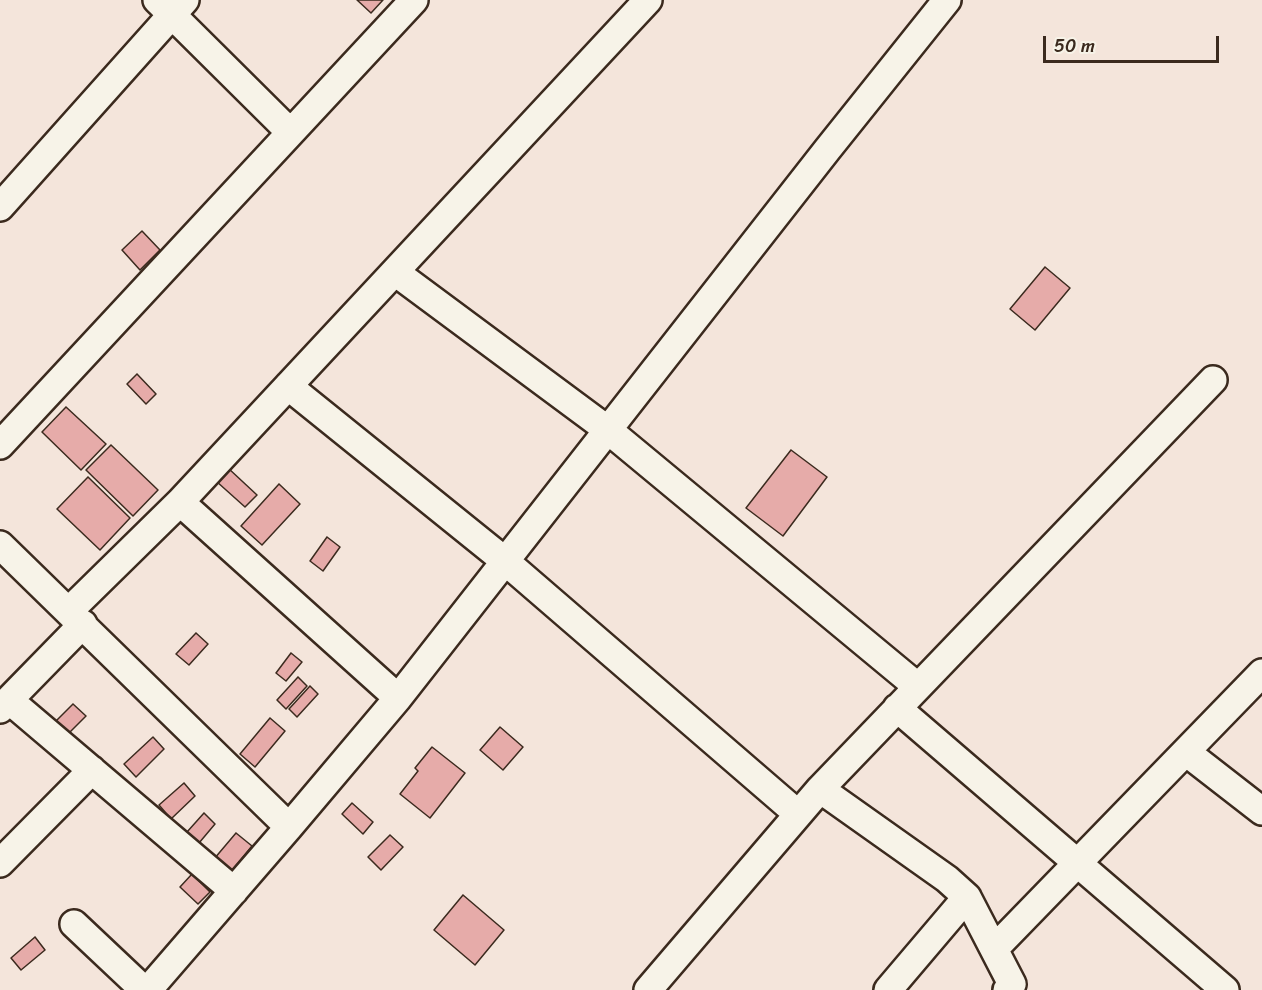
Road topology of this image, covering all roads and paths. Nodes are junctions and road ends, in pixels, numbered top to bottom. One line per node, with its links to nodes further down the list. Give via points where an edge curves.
1 (414, 0): 5 (street)
2 (947, 0): 10 (street)
3 (644, 1): 7 (street)
4 (171, 4): 5 (street); 6 (street)
5 (290, 132): 11 (street)
6 (0, 207)
7 (394, 272): 9 (street); 10 (street)
8 (1213, 380): 17 (street)
9 (288, 386): 12 (street); 14 (street)
10 (608, 430): 14 (street); 17 (street)
11 (0, 444)
12 (180, 502): 15 (street); 18 (street)
13 (4, 556): 15 (street)
14 (505, 561): 18 (street); 25 (street)
15 (76, 618): 19 (street); 26 (street)
16 (1262, 673): 21 (street)
17 (918, 687): 20 (street)
18 (398, 698): 26 (street)
19 (4, 705): 22 (street)
20 (897, 708): 23 (street); 28 (street)
21 (1186, 752): 24 (street); 28 (street)
22 (92, 771): 27 (street); 29 (street)
23 (820, 789): 25 (street); 30 (street)
24 (1262, 811)
25 (798, 814): 34 (street)
26 (289, 827): 29 (street)
27 (0, 863)
28 (1078, 863): 32 (street); 37 (street)
29 (234, 891): 33 (street)
30 (968, 897): 32 (street); 35 (street)
31 (74, 924): 33 (street)
32 (994, 949): 36 (street, via 1012,984)
33 (146, 990)
34 (648, 990)
35 (888, 990)
36 (1007, 990)
37 (1225, 990)

